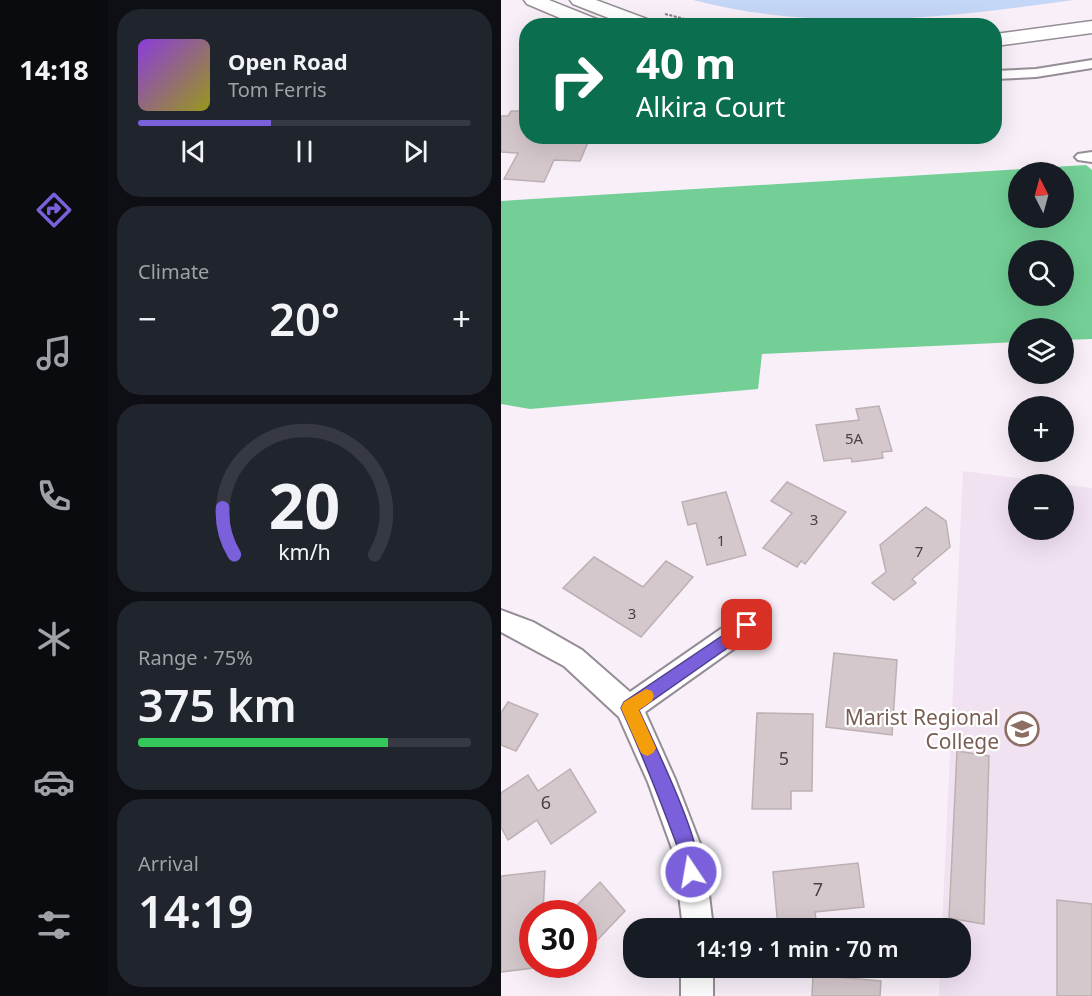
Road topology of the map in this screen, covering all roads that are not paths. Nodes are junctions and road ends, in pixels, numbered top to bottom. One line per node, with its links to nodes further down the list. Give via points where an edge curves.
1 (533, 0): 3 (highway)
2 (579, 0): 4 (highway)
3 (577, 18)
4 (651, 18)
5 (1092, 27): 6 (highway)
6 (1002, 39)
7 (1092, 42): 8 (highway)
8 (1002, 52)
9 (1092, 64): 10 (street)
10 (1002, 75)
11 (501, 621): 13 (street, via 573,658)
12 (747, 625): 13 (street)
13 (629, 708): 14 (street, via 689,854)
14 (697, 918)
15 (697, 978): 16 (street)
16 (697, 996)

